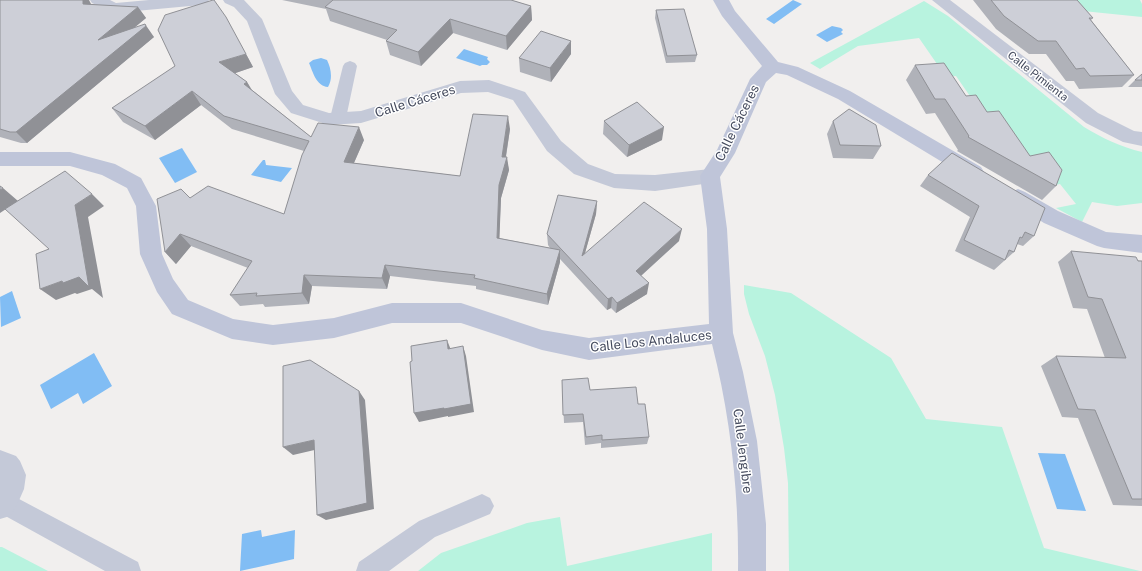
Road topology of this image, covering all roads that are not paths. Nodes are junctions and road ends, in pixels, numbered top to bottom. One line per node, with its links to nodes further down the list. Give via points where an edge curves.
1 (98, 0): 2 (street, via 114,8)
2 (201, 0)
3 (231, 0): 8 (street, Calle Cáceres, via 240,4 254,19 284,94 297,109 329,119)
4 (721, 0): 7 (main road, via 728,13)
5 (940, 0): 9 (street, Calle Pimienta, via 1092,118 1130,137)
6 (350, 66): 8 (lane)
7 (772, 66): 11 (main road, Calle Cáceres, via 759,79 725,153); 12 (main road, via 792,71 844,95 1051,216 1104,240)
8 (338, 118): 11 (street, Calle Cáceres, via 361,117 460,88 489,86 519,96 554,146 581,169 614,181 655,183)
9 (1142, 139)
10 (0, 158): 13 (main road, Calle Los Andaluces, via 70,159 108,169 134,183 146,206 151,254 165,285 180,307 232,329 273,335 334,328 392,313 461,313 542,340 589,349)
11 (710, 176): 13 (main road, Calle Los Andaluces, via 717,228)
12 (1142, 244)
13 (721, 333): 19 (main road, Calle Jengibre, via 744,441 752,524)
14 (0, 463): 15 (street, via 6,464 12,470 14,480 11,491)
15 (2, 504): 17 (lane)
16 (482, 506): 18 (lane, via 427,529)
17 (129, 571)
18 (368, 571)
19 (752, 571)

